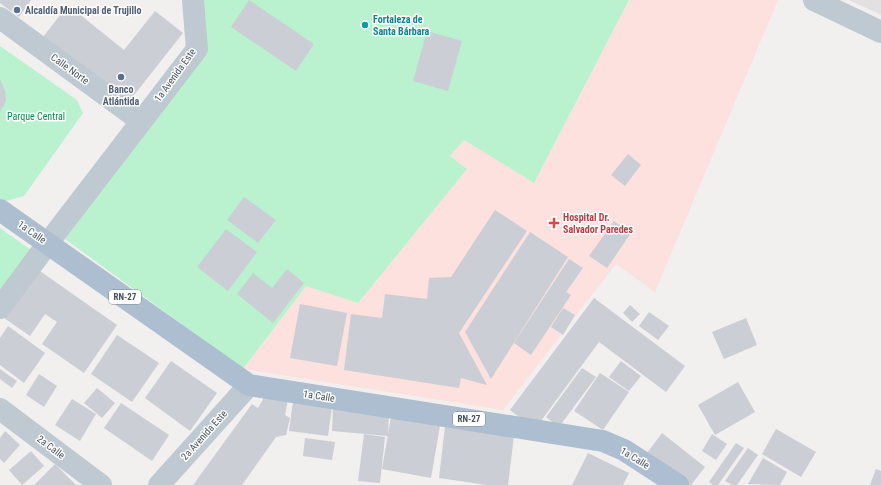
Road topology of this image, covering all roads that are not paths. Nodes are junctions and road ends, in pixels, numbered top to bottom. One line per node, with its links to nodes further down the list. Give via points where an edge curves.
1 (192, 0): 5 (street, 1a Avenida Este, via 197,49)
2 (814, 0): 4 (street)
3 (0, 18): 5 (street, Calle Norte)
4 (881, 32)
5 (141, 121): 7 (street, 1a Avenida Este)
6 (0, 210): 7 (main road, 1a Calle / RN-27)
7 (48, 244): 8 (street); 9 (main road, 1a Calle / RN-27)
8 (0, 308)
9 (249, 385): 12 (street, 2a Avenida Este); 13 (main road, 1a Calle / RN-27, via 603,441 624,450)
10 (0, 409): 11 (street, 2a Calle)
11 (102, 485)
12 (159, 485)
13 (678, 485)

